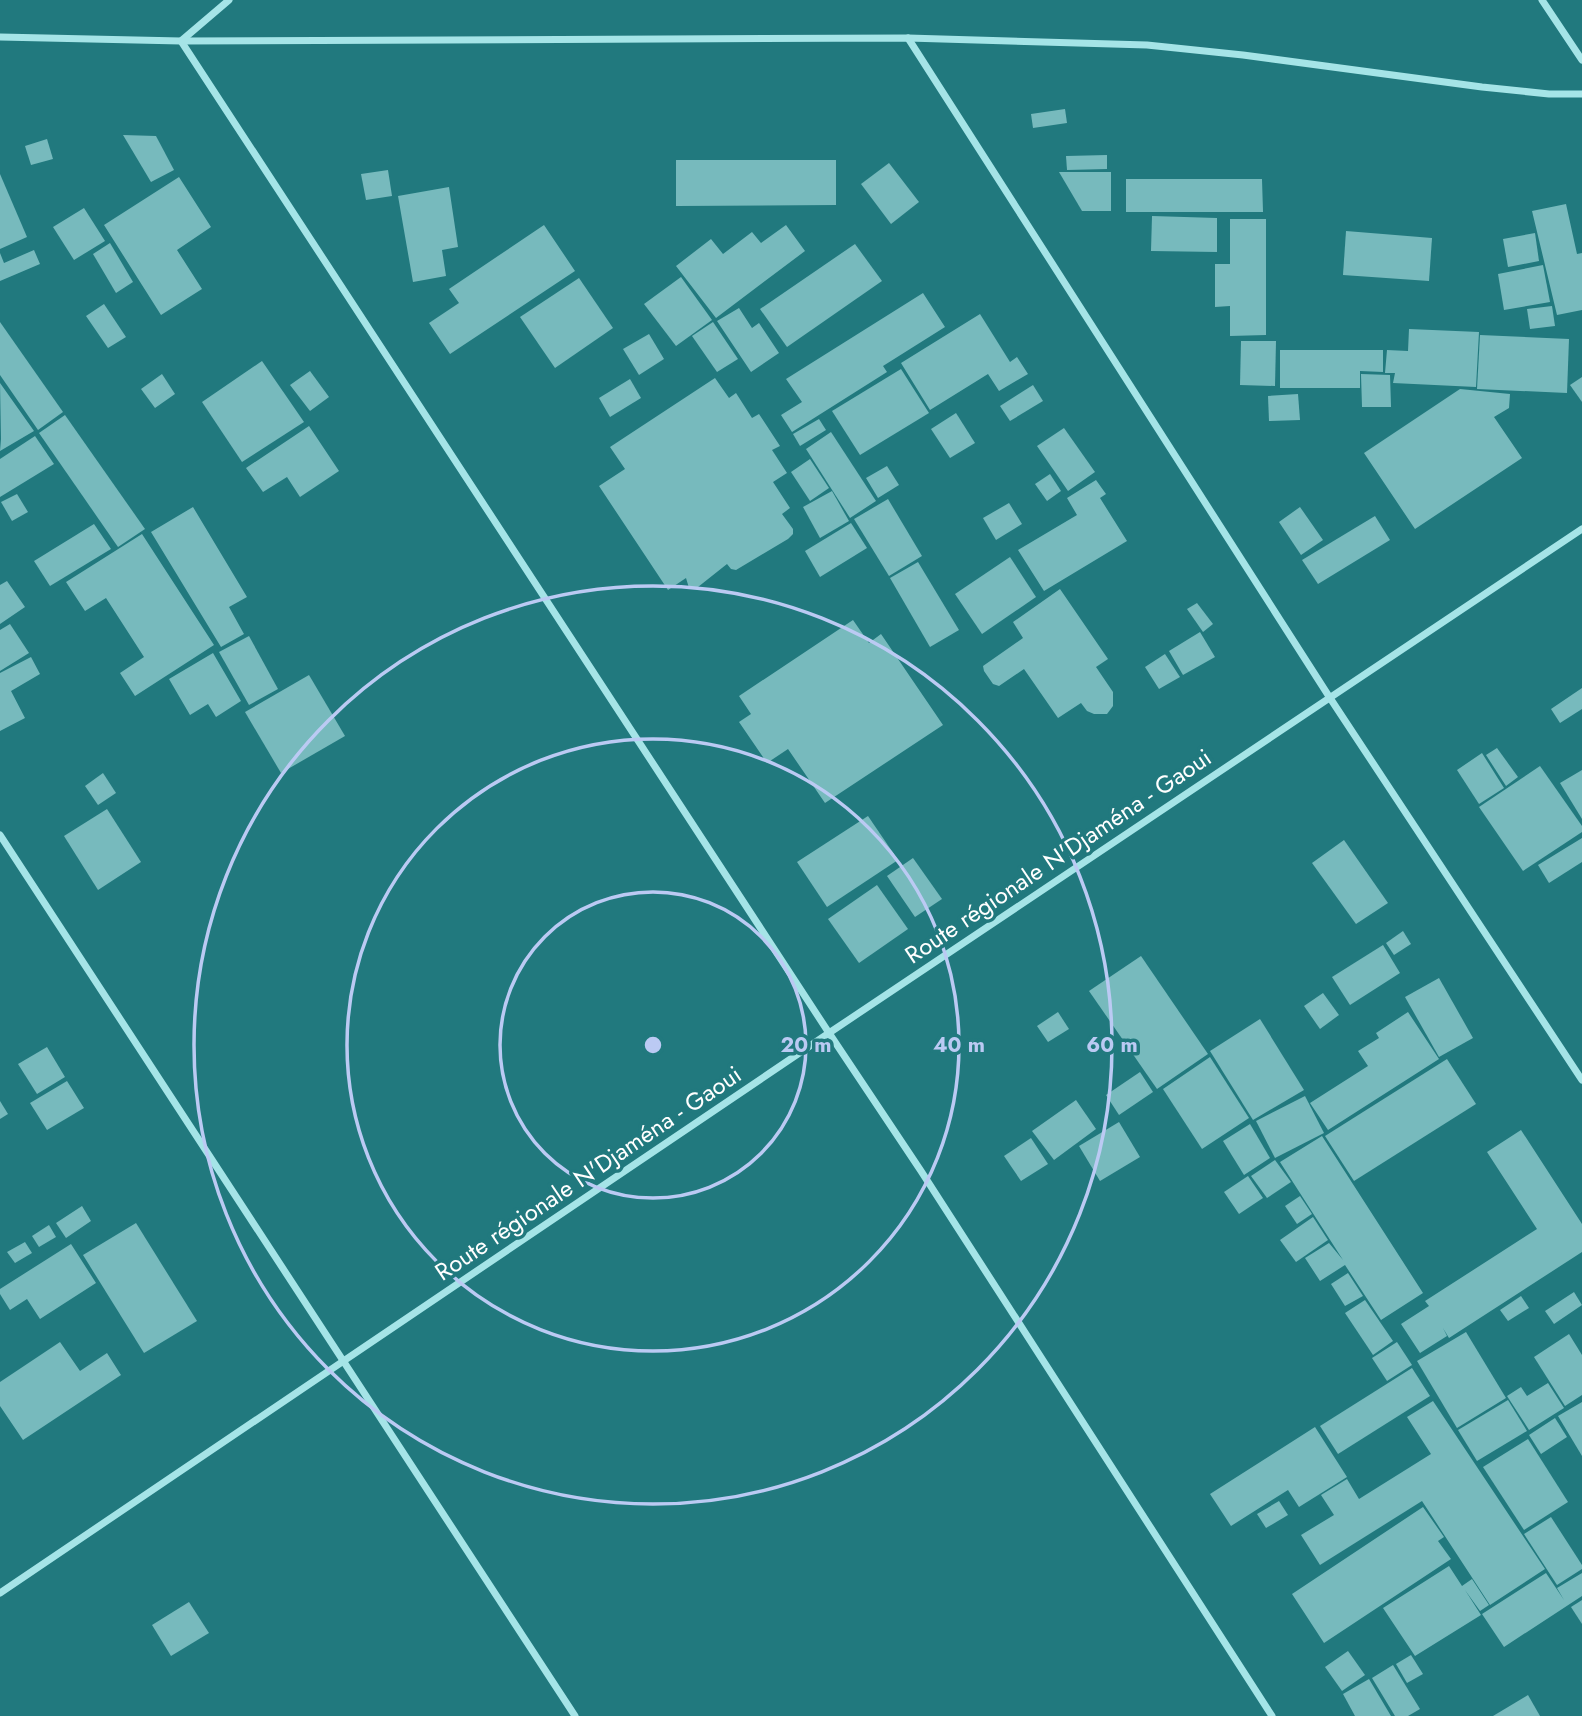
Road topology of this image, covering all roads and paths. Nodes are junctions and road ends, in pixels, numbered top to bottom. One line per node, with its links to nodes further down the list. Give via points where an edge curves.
1 (229, 0): 5 (street)
2 (1542, 0): 6 (street)
3 (0, 37): 5 (street)
4 (908, 38): 5 (street); 7 (street, via 1147,45 1549,94); 9 (street)
5 (181, 41): 11 (street)
6 (1582, 60)
7 (1582, 94)
8 (1582, 529): 9 (street, Route régionale N'Djaména - Gaoui)
9 (1330, 698): 11 (street, Route régionale N'Djaména - Gaoui); 12 (street)
10 (0, 835): 13 (street)
11 (829, 1033): 13 (street, Route régionale N'Djaména - Gaoui); 16 (street)
12 (1582, 1080)
13 (343, 1361): 14 (street, Route régionale N'Djaména - Gaoui); 15 (street)
14 (0, 1593)
15 (575, 1716)
16 (1272, 1716)

